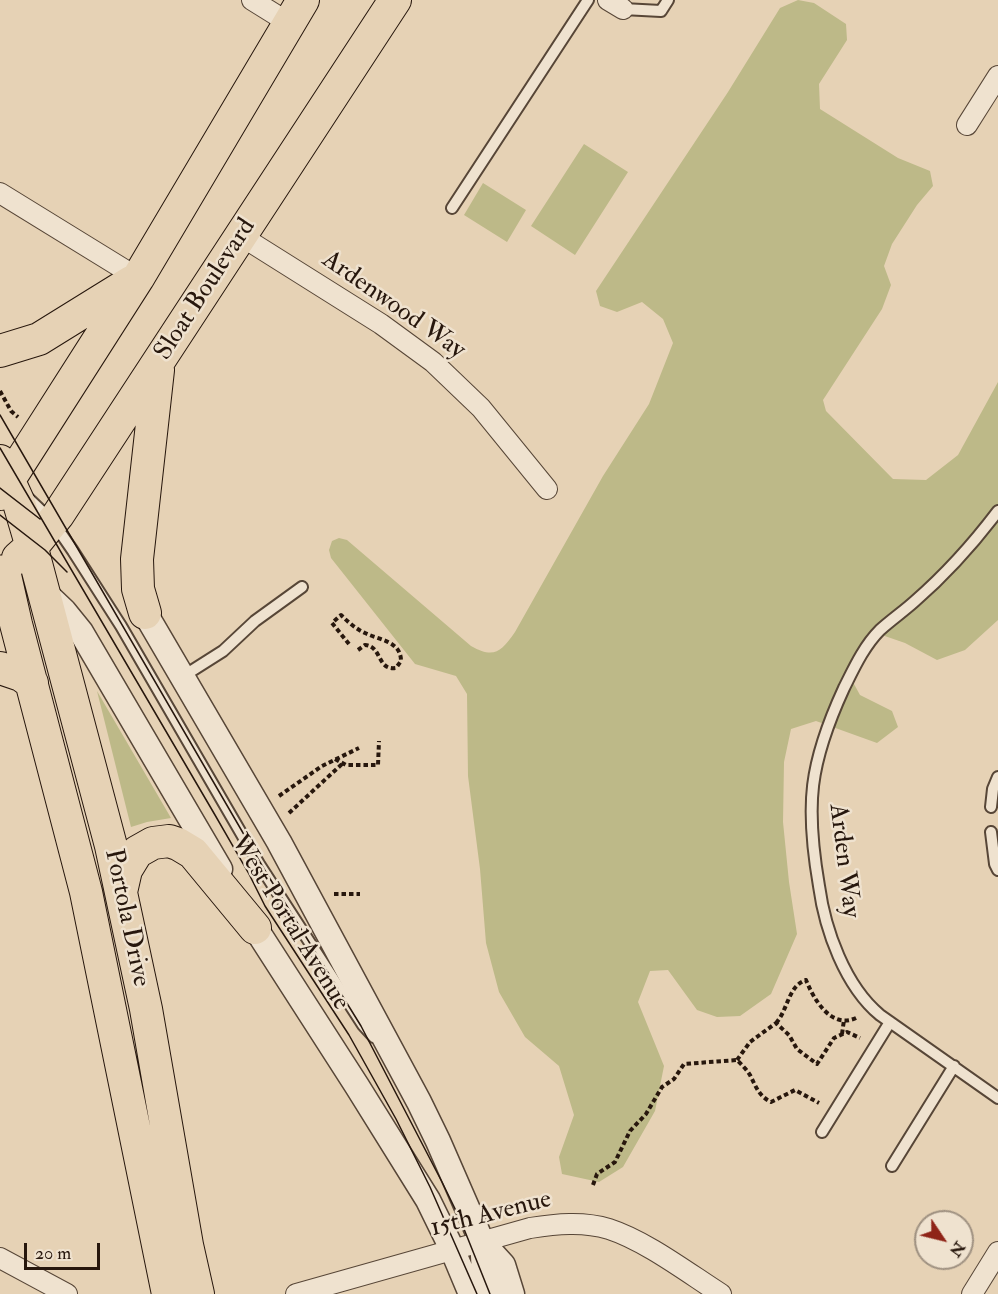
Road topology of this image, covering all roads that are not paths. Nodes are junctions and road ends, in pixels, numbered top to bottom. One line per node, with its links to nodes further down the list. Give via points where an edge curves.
1 (252, 0): 6 (street)
2 (395, 0): 11 (main road, Sloat Boulevard)
3 (588, 0): 10 (lane)
4 (668, 0): 5 (lane, via 661,11)
5 (616, 4)
6 (296, 11): 12 (main road)
7 (998, 76): 8 (street)
8 (967, 125)
9 (0, 193): 12 (street)
10 (452, 208)
11 (241, 236): 14 (main road, Sloat Boulevard); 16 (street, Ardenwood Way, via 381,324 433,362 481,408)
12 (138, 278): 13 (main road, via 39,339); 15 (main road)
13 (0, 351)
14 (159, 361): 18 (main road, Sloat Boulevard); 23 (main road, via 137,559 138,588)
15 (3, 479): 18 (lane, West Portal Avenue); 19 (main road, Portola Drive, via 19,503)
16 (547, 489)
17 (998, 511): 33 (lane, Arden Way, via 954,564 870,643 838,702 817,757 811,830 825,919 856,991)
18 (53, 522): 19 (main road, Sloat Boulevard); 34 (lane, West Portal Avenue, via 121,626 259,864 363,1026)
19 (31, 547): 20 (main road, Sloat Boulevard); 22 (main road, Portola Drive)
20 (2, 568): 22 (main road); 26 (main road, Portola Drive)
21 (302, 587): 25 (lane, via 255,621 223,651)
22 (44, 592): 31 (main road, Portola Drive); 32 (street, West Portal Avenue, via 81,632)
23 (145, 613): 25 (street, West Portal Avenue)
24 (0, 668): 26 (main road)
25 (182, 677): 34 (street, West Portal Avenue, via 279,842)
26 (32, 683): 44 (main road, Portola Drive, via 92,920)
27 (998, 777): 28 (lane)
28 (991, 807)
29 (991, 832): 30 (lane)
30 (998, 870)
31 (121, 892): 32 (main road, via 126,870 137,852 153,843 169,841 193,853); 45 (main road, Portola Drive)
32 (255, 928): 40 (street, West Portal Avenue, via 428,1200)
33 (890, 1022): 35 (lane, Arden Way); 37 (lane)
34 (397, 1062): 39 (street, West Portal Avenue, via 438,1141)
35 (954, 1066): 36 (lane, Arden Way); 38 (lane)
36 (998, 1098)
37 (822, 1132)
38 (892, 1166)
39 (482, 1242): 40 (street, 15th Avenue); 48 (street, West Portal Avenue, via 484,1271); 49 (street, West Portal Avenue, via 503,1265); 50 (street, 15th Avenue, via 550,1225 608,1229)
40 (453, 1251): 46 (street, 15th Avenue); 47 (street, West Portal Avenue)
41 (998, 1252): 51 (street)
42 (0, 1258): 43 (street)
43 (67, 1294)
44 (168, 1294)
45 (198, 1294)
46 (296, 1294)
47 (471, 1294)
48 (493, 1294)
49 (512, 1294)
50 (722, 1294)
51 (972, 1294)

